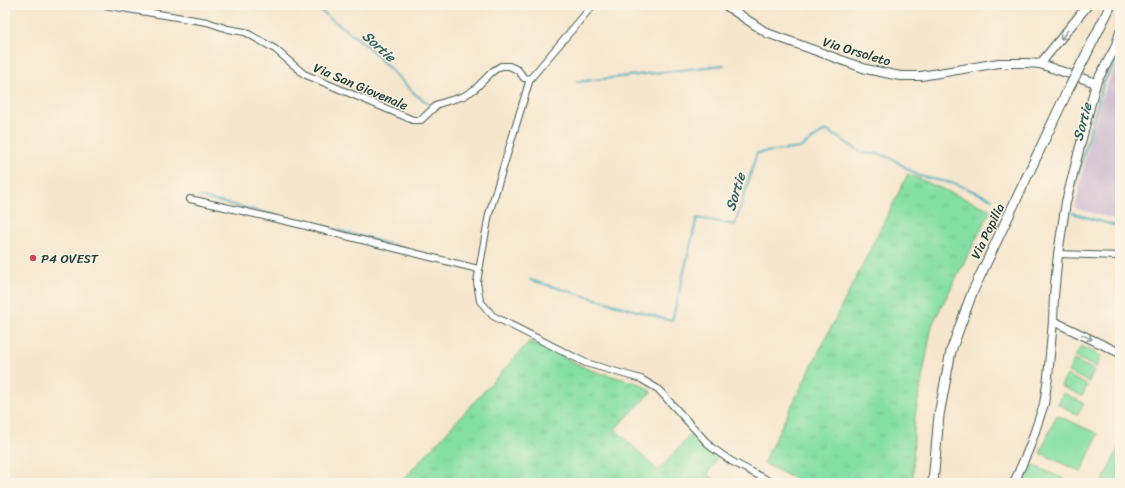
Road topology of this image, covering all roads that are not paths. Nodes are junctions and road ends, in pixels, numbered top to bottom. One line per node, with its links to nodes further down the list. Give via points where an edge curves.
1 (104, 5): 9 (street, Via San Giovenale, via 207,22 245,32 274,49 304,74 413,120 421,120 438,104 464,96 501,66 518,70 524,78)
2 (593, 5): 9 (street)
3 (725, 5): 8 (street, Via Orsoleto, via 767,33 866,69 900,76 921,76 999,63)
4 (1088, 5): 8 (street, one-way to 8)
5 (1111, 5): 18 (main road, Via Popilia, bridge, via 972,293 951,351 939,415)
6 (1120, 32): 7 (street)
7 (1117, 45): 10 (street)
8 (1040, 64): 10 (street, Via Orsoleto)
9 (530, 79): 14 (street, via 489,214)
10 (1096, 83): 12 (street, via 1066,202)
11 (190, 199): 14 (street)
12 (1058, 254): 13 (street); 15 (street)
13 (1120, 256)
14 (478, 269): 17 (street, via 480,301 493,316 586,363 642,379 658,389 711,447 731,461)
15 (1053, 321): 16 (street, one-way to 16); 19 (street, via 1044,404)
16 (1120, 353)
17 (773, 483)
18 (933, 483)
19 (1014, 483)

